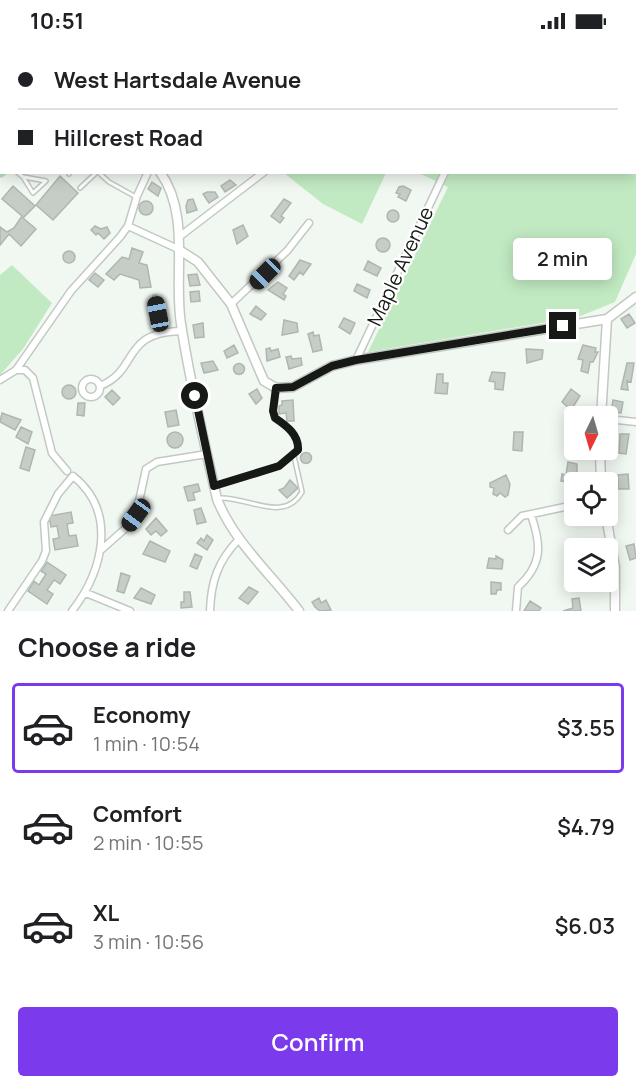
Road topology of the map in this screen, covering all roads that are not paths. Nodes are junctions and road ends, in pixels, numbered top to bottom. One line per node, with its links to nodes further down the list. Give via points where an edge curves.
1 (19, 174): 8 (lane)
2 (95, 174): 9 (lane)
3 (99, 174): 10 (lane)
4 (147, 174): 10 (street)
5 (161, 174): 13 (street, via 173,200)
6 (261, 174): 13 (street)
7 (444, 174): 21 (street, Maple Avenue)
8 (23, 177): 8 (lane, via 24,177 46,182 33,193)
9 (80, 188)
10 (136, 197): 12 (street)
11 (309, 223): 17 (street, via 287,251)
12 (128, 226): 14 (street); 22 (street, via 71,291)
13 (179, 237): 14 (street)
14 (178, 249): 17 (street, via 198,262); 19 (street)
15 (155, 297): 20 (lane)
16 (636, 297): 18 (street)
17 (231, 304): 25 (street, via 264,381)
18 (607, 319): 21 (street); 26 (street)
19 (182, 331): 20 (street); 29 (street)
20 (162, 332): 24 (street, via 142,341 117,374)
21 (356, 360): 25 (street, via 332,366 293,387)
22 (16, 370): 23 (street); 31 (street, via 25,370 33,378 52,453)
23 (0, 380)
24 (100, 386)
25 (276, 388): 30 (lane, via 273,411 298,444)
26 (602, 406)
27 (618, 420): 28 (street)
28 (636, 422)
29 (207, 454): 32 (street); 39 (street, via 157,462 146,469 136,515)
30 (294, 456): 32 (lane, via 279,466); 33 (lane, via 302,492 286,507)
31 (67, 471)
32 (214, 486): 33 (street)
33 (217, 498): 38 (street)
34 (564, 507): 35 (street)
35 (531, 515): 37 (street, via 522,516); 46 (street, via 538,554 532,574 518,587)
36 (608, 526): 47 (street, via 615,567)
37 (508, 530)
38 (239, 539): 44 (street, via 217,568 210,588); 45 (street)
39 (101, 550): 40 (street); 41 (street, via 98,507 74,476 58,494 44,522 46,551)
40 (86, 593): 42 (street); 43 (street)
41 (8, 611)
42 (72, 611)
43 (130, 611)
44 (210, 611)
45 (299, 611)
46 (516, 611)
47 (615, 611)

